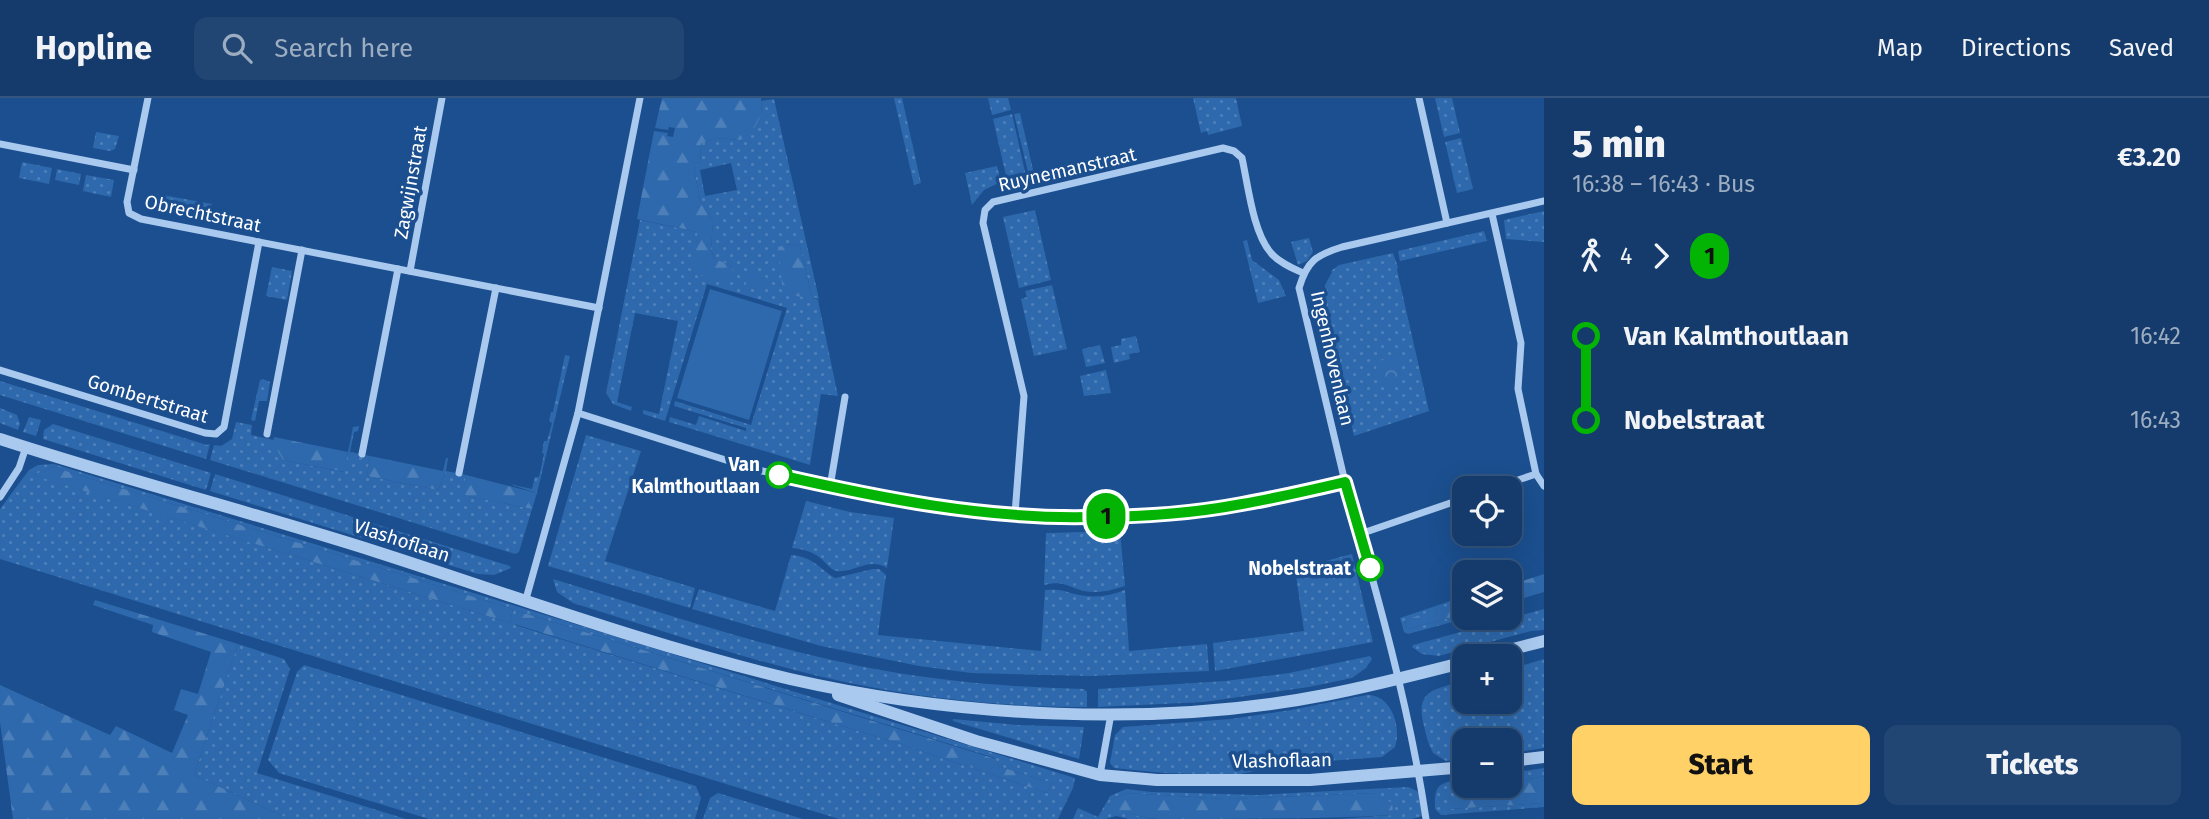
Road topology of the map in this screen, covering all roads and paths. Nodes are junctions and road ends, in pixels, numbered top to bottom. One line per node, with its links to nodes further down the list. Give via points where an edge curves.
1 (148, 98): 6 (street, Obrechtstraat)
2 (439, 98): 13 (street, Zagwijnstraat)
3 (640, 98): 16 (street)
4 (1419, 98): 9 (street)
5 (0, 144): 6 (street)
6 (134, 170): 10 (street, Obrechtstraat, via 129,213)
7 (1544, 201): 8 (street, Ingenhovenlaan)
8 (1492, 214): 9 (street, Ingenhovenlaan); 25 (street, via 1521,343 1518,389)
9 (1447, 223): 14 (street, Ingenhovenlaan, via 1331,250 1314,258)
10 (260, 242): 11 (street, Obrechtstraat); 17 (street, Gombertstraat, via 224,427 216,434)
11 (302, 250): 12 (street, Obrechtstraat); 20 (street)
12 (398, 268): 13 (street, Obrechtstraat); 23 (street)
13 (410, 271): 15 (street, Obrechtstraat)
14 (1303, 272): 27 (street, Ingenhovenlaan, via 1299,288); 32 (street, Ruynemanstraat, via 1271,254 1261,235 1242,158 1223,148 993,202 985,210 983,223 1024,396)
15 (496, 288): 16 (street, Obrechtstraat); 24 (street)
16 (598, 308): 19 (street)
17 (0, 370)
18 (845, 397): 29 (street)
19 (578, 413): 29 (street, via 754,469); 34 (street)
20 (267, 434)
21 (0, 439): 22 (street, Vlashoflaan)
22 (26, 447): 30 (street); 34 (street, Vlashoflaan)
23 (362, 454)
24 (458, 473)
25 (1536, 474): 26 (street); 28 (street)
26 (1522, 479)
27 (1345, 482): 32 (street, via 1239,505 1162,513); 33 (street, Ingenhovenlaan)
28 (1544, 486)
29 (830, 487): 32 (street, via 931,506)
30 (0, 497)
31 (1452, 502): 33 (street)
32 (1015, 514)
33 (1360, 534): 39 (street, Ingenhovenlaan)
34 (526, 599): 38 (street, Vlashoflaan, via 680,650)
35 (1544, 641): 36 (street)
36 (1522, 647)
37 (1452, 665): 39 (street, Vlashoflaan)
38 (791, 679): 40 (street, Vlashoflaan, via 942,704); 45 (street, Vlashoflaan, via 976,741)
39 (1398, 679): 40 (street, Vlashoflaan, via 1322,696 1228,708); 44 (street, Ingenhovenlaan)
40 (1111, 714): 45 (street)
41 (1544, 757): 42 (street)
42 (1522, 760)
43 (1452, 768): 44 (street, Vlashoflaan)
44 (1419, 772): 45 (street, Vlashoflaan, via 1310,780 1157,780); 46 (street, Ingenhovenlaan)
45 (1100, 775)
46 (1426, 819)

